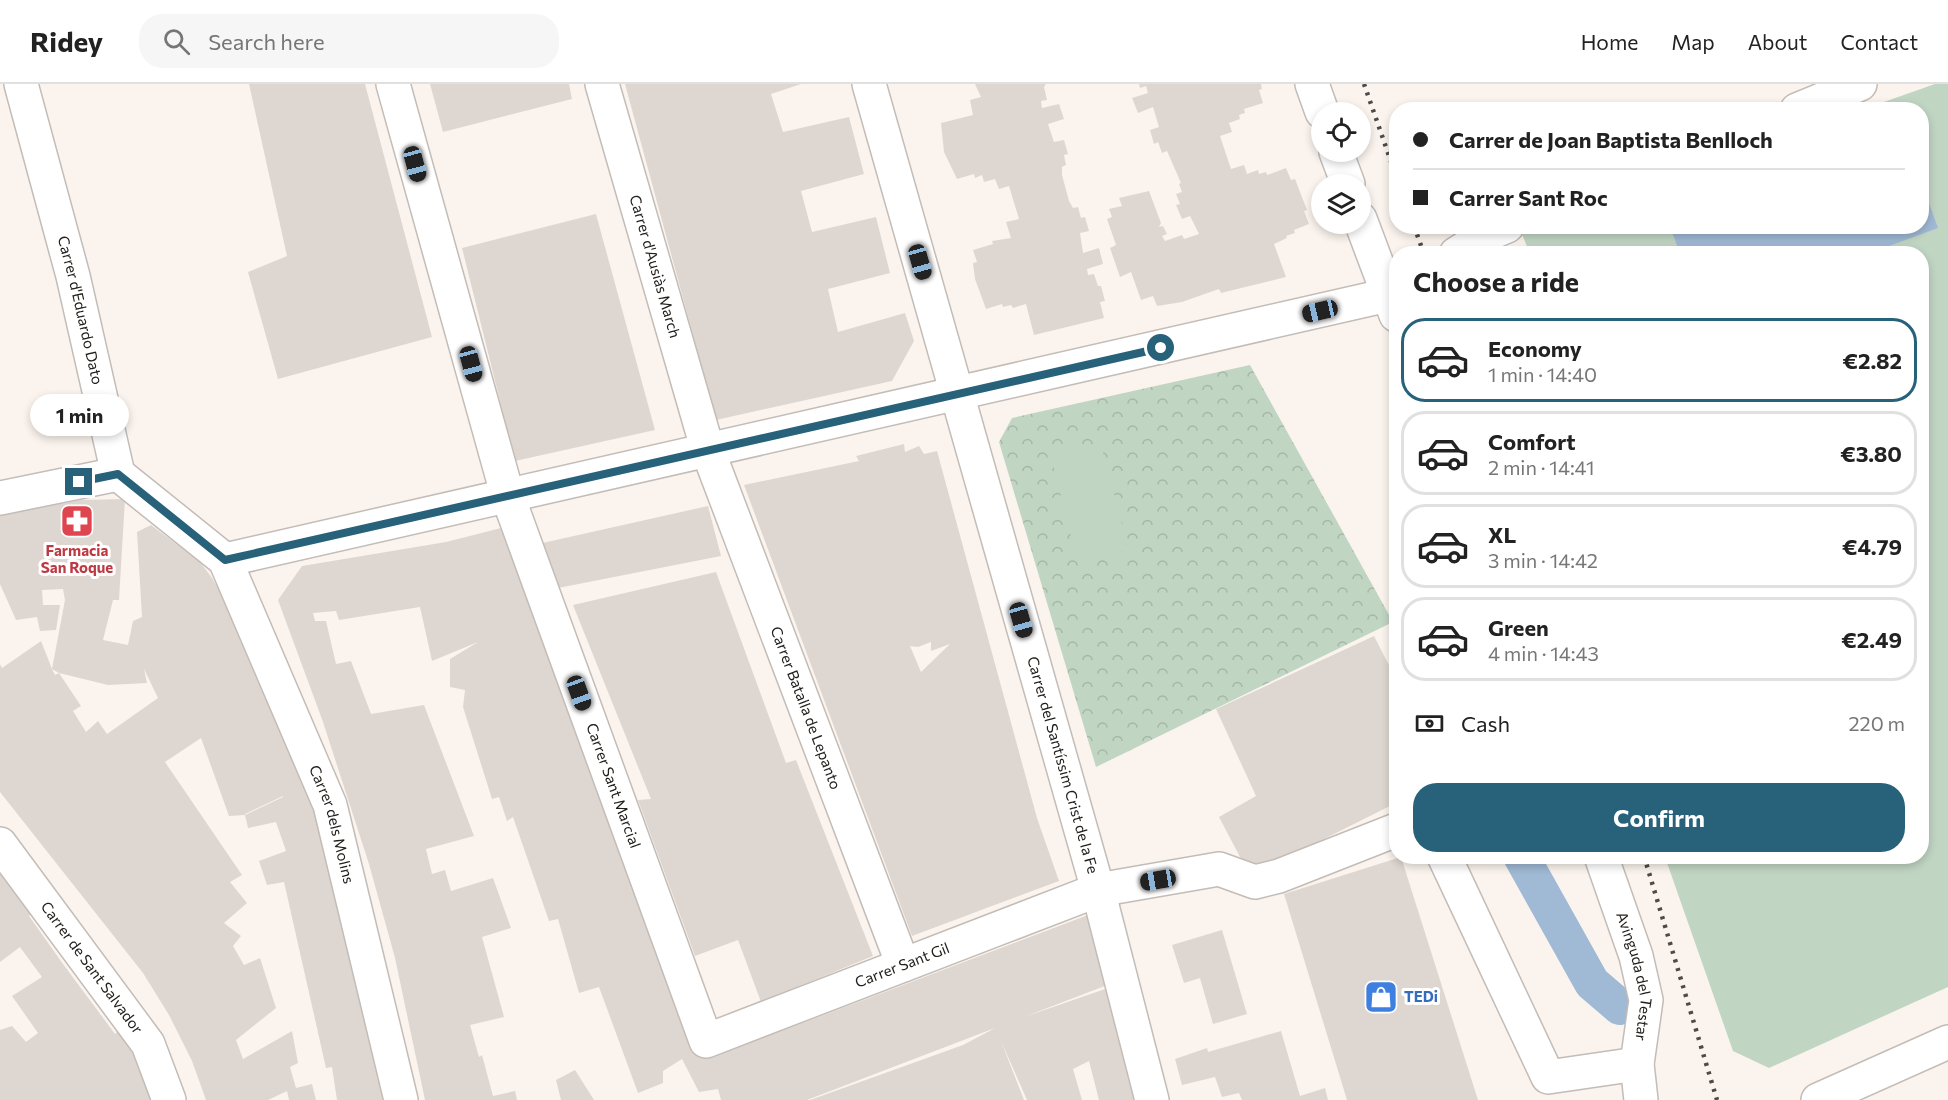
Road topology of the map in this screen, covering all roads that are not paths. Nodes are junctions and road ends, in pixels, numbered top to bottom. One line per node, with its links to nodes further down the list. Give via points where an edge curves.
1 (21, 84): 16 (street, Carrer d'Eduardo Dato, via 74,276)
2 (393, 84): 17 (street, Carrer Sant Marcial)
3 (602, 84): 15 (street, Carrer d'Ausiàs March)
4 (869, 84): 14 (street, Carrer del Santíssim Crist de la Fe)
5 (1312, 84): 7 (street)
6 (1860, 84): 8 (street)
7 (1318, 102)
8 (1816, 102)
9 (1366, 234): 12 (street)
10 (1495, 238): 11 (street)
11 (1476, 246)
12 (1389, 288)
13 (1389, 301): 14 (street)
14 (957, 395): 15 (street); 24 (street, Carrer del Santíssim Crist de la Fe)
15 (708, 451): 17 (street); 25 (street, Carrer Batalla de Lepanto)
16 (118, 474): 18 (street); 19 (street)
17 (508, 496): 19 (street); 26 (street, Carrer Sant Marcial)
18 (0, 498)
19 (225, 560): 30 (street, Carrer dels Molins, via 330,805)
20 (1389, 833): 24 (street, Carrer Sant Gil, via 1256,882 1219,869)
21 (0, 844): 29 (street, Carrer de Sant Salvador, via 148,1044)
22 (1448, 864): 28 (street, via 1548,1077)
23 (1603, 864): 28 (street, Avinguda del Testar, via 1636,956 1646,1000)
24 (1098, 890): 25 (street, Carrer Sant Gil); 31 (street, Carrer del Santíssim Crist de la Fe)
25 (903, 965): 26 (street, Carrer Sant Gil)
26 (706, 1041)
27 (1948, 1042): 33 (street)
28 (1637, 1064): 32 (street, Avinguda del Testar)
29 (169, 1100)
30 (401, 1100)
31 (1152, 1100)
32 (1641, 1100)
33 (1818, 1100)

